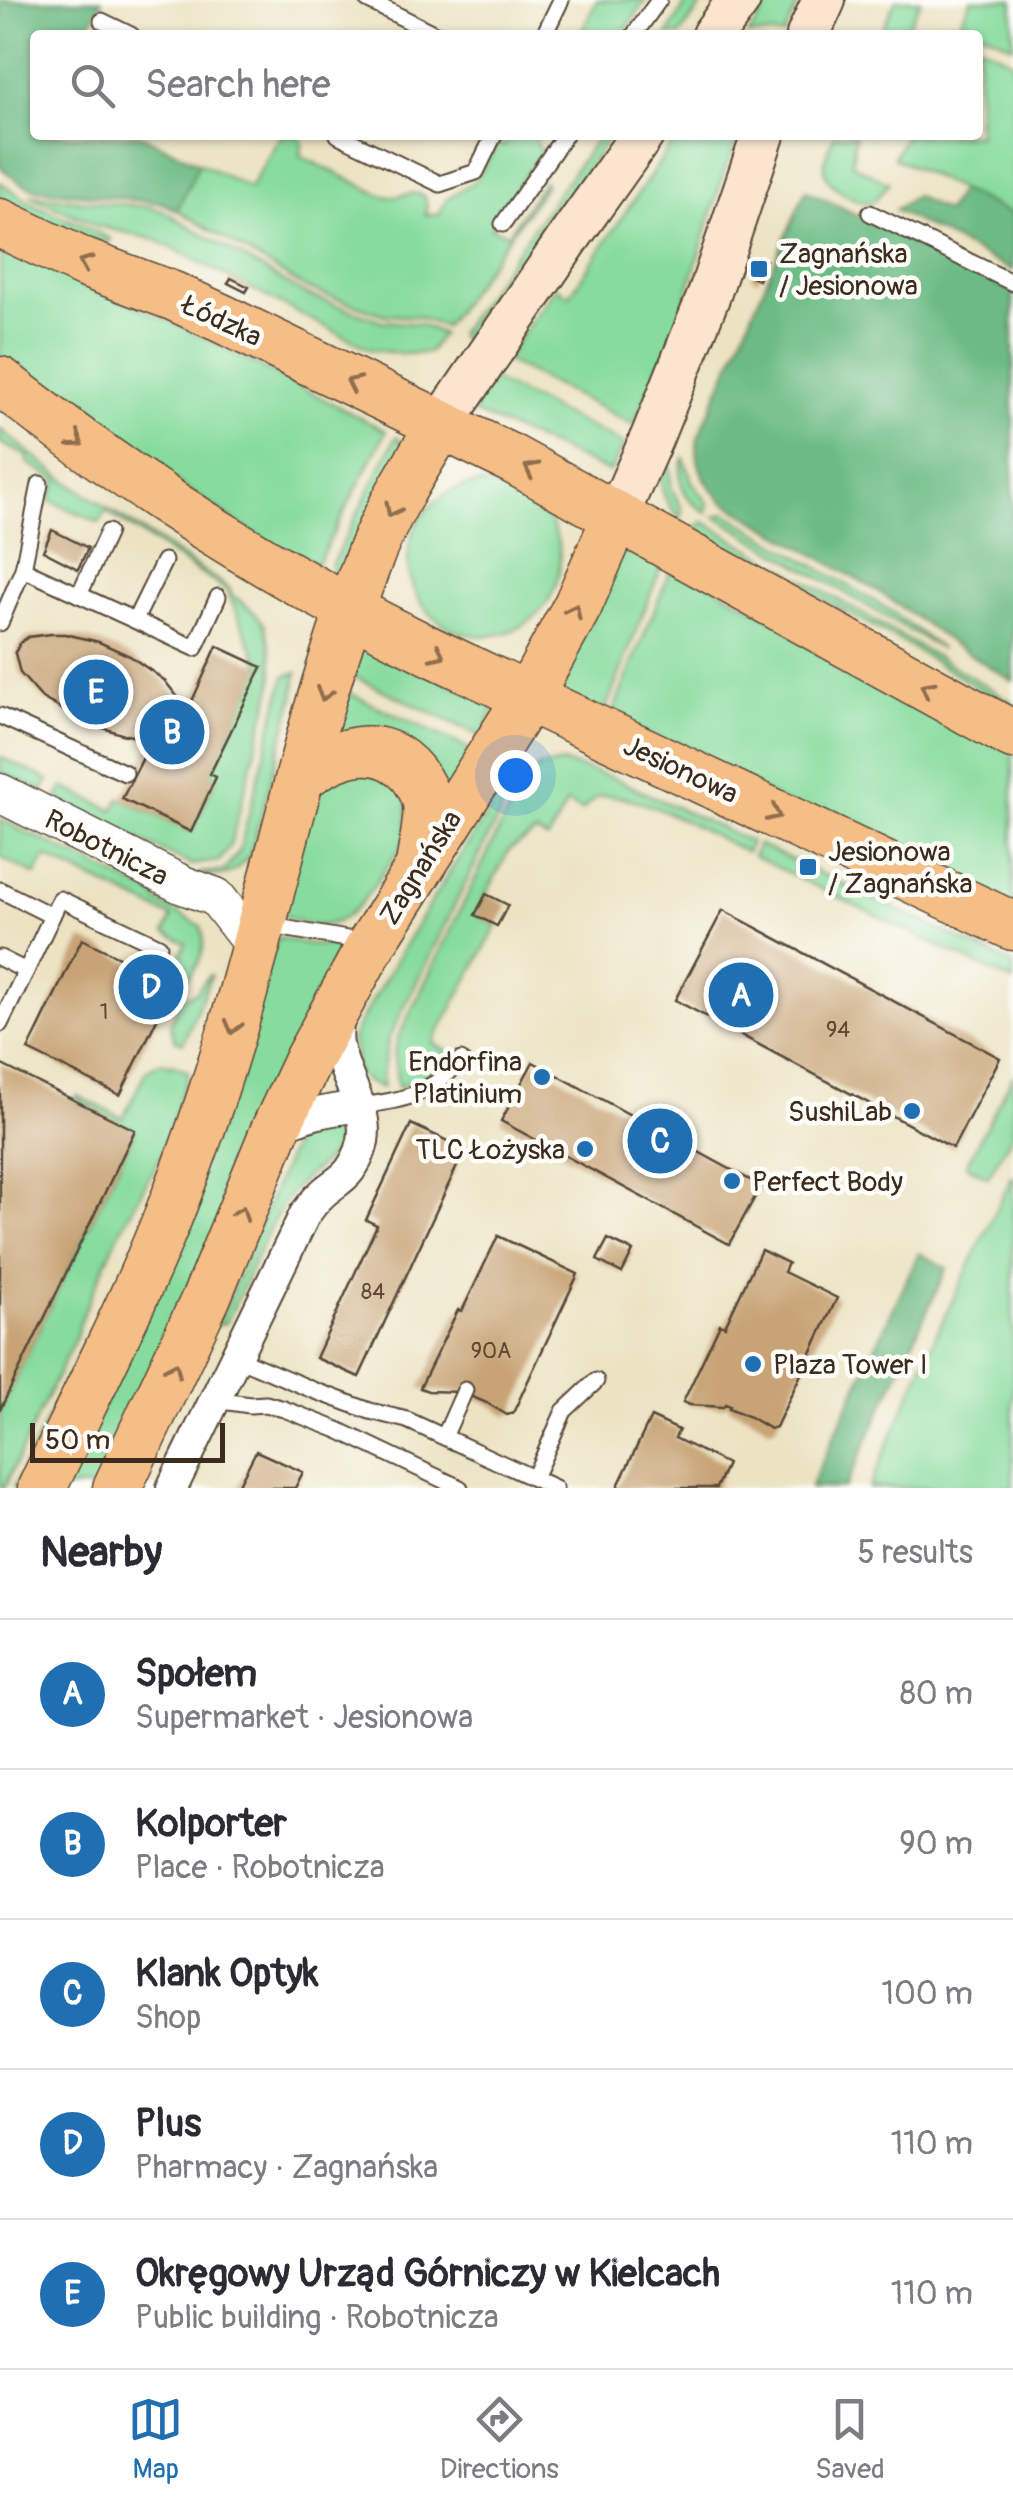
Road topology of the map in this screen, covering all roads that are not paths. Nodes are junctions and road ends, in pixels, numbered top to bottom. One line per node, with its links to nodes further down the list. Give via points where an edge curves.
1 (367, 0): 8 (lane)
2 (561, 0): 9 (lane)
3 (659, 0): 10 (lane)
4 (739, 0): 11 (main road)
5 (824, 0): 12 (main road)
6 (102, 21): 7 (lane)
7 (120, 30)
8 (427, 30)
9 (546, 30)
10 (638, 30)
11 (717, 30)
12 (810, 30)
13 (348, 140): 14 (lane, via 440,184 476,172)
14 (492, 140)
15 (562, 140): 20 (lane)
16 (638, 140): 23 (main road)
17 (761, 140): 25 (main road, Zagnańska, via 708,295)
18 (870, 214): 21 (lane)
19 (0, 223): 23 (main road, Łódzka, one-way to 19, via 173,296)
20 (503, 224)
21 (1013, 283)
22 (0, 381): 31 (main road, one-way to 31, via 146,489)
23 (441, 426): 25 (main road, one-way to 23); 31 (main road, one-way to 31, via 386,520)
24 (40, 484): 28 (lane)
25 (616, 516): 34 (main road, Zagnańska, one-way to 25); 36 (main road, one-way to 25)
26 (108, 532): 29 (lane)
27 (164, 560): 32 (lane)
28 (23, 569): 29 (lane); 33 (lane)
29 (79, 595): 32 (lane)
30 (218, 597): 32 (lane, via 195,648)
31 (351, 610): 34 (main road, Jesionowa, one-way to 34); 38 (main road, one-way to 38)
32 (136, 620)
33 (0, 624)
34 (528, 697): 41 (main road, Zagnańska); 45 (main road, Jesionowa, one-way to 45)
35 (0, 716): 37 (lane)
36 (1013, 734)
37 (125, 774)
38 (300, 778): 40 (main road); 41 (main road, via 322,761 358,751 374,750 406,764 426,802)
39 (0, 793): 43 (street, Robotnicza)
40 (277, 865): 43 (street); 46 (main road)
41 (419, 867): 47 (main road, Zagnańska)
42 (0, 890): 44 (lane)
43 (216, 897): 46 (street)
44 (52, 916): 48 (lane, via 60,899); 50 (lane)
45 (1013, 926)
46 (258, 936): 47 (lane); 62 (main road, one-way to 62, via 199,1134 158,1240)
47 (372, 943): 51 (main road, Zagnańska)
48 (158, 946)
49 (0, 958): 50 (lane)
50 (26, 971): 52 (lane)
51 (340, 1000): 54 (street, via 337,1041); 55 (main road, Zagnańska)
52 (0, 1024)
53 (461, 1060): 54 (lane, via 432,1088)
54 (361, 1106): 55 (street, via 296,1118); 56 (street, via 362,1150 305,1214)
55 (276, 1130): 63 (main road, Zagnańska, one-way to 55)
56 (235, 1357): 59 (street); 60 (lane)
57 (596, 1381): 61 (lane, via 564,1411)
58 (464, 1390): 60 (lane)
59 (214, 1400): 64 (street); 65 (lane, via 284,1409)
60 (445, 1435): 61 (lane)
61 (534, 1478): 66 (lane)
62 (42, 1488)
63 (117, 1488)
64 (172, 1488)
65 (460, 1488)
66 (555, 1488)

